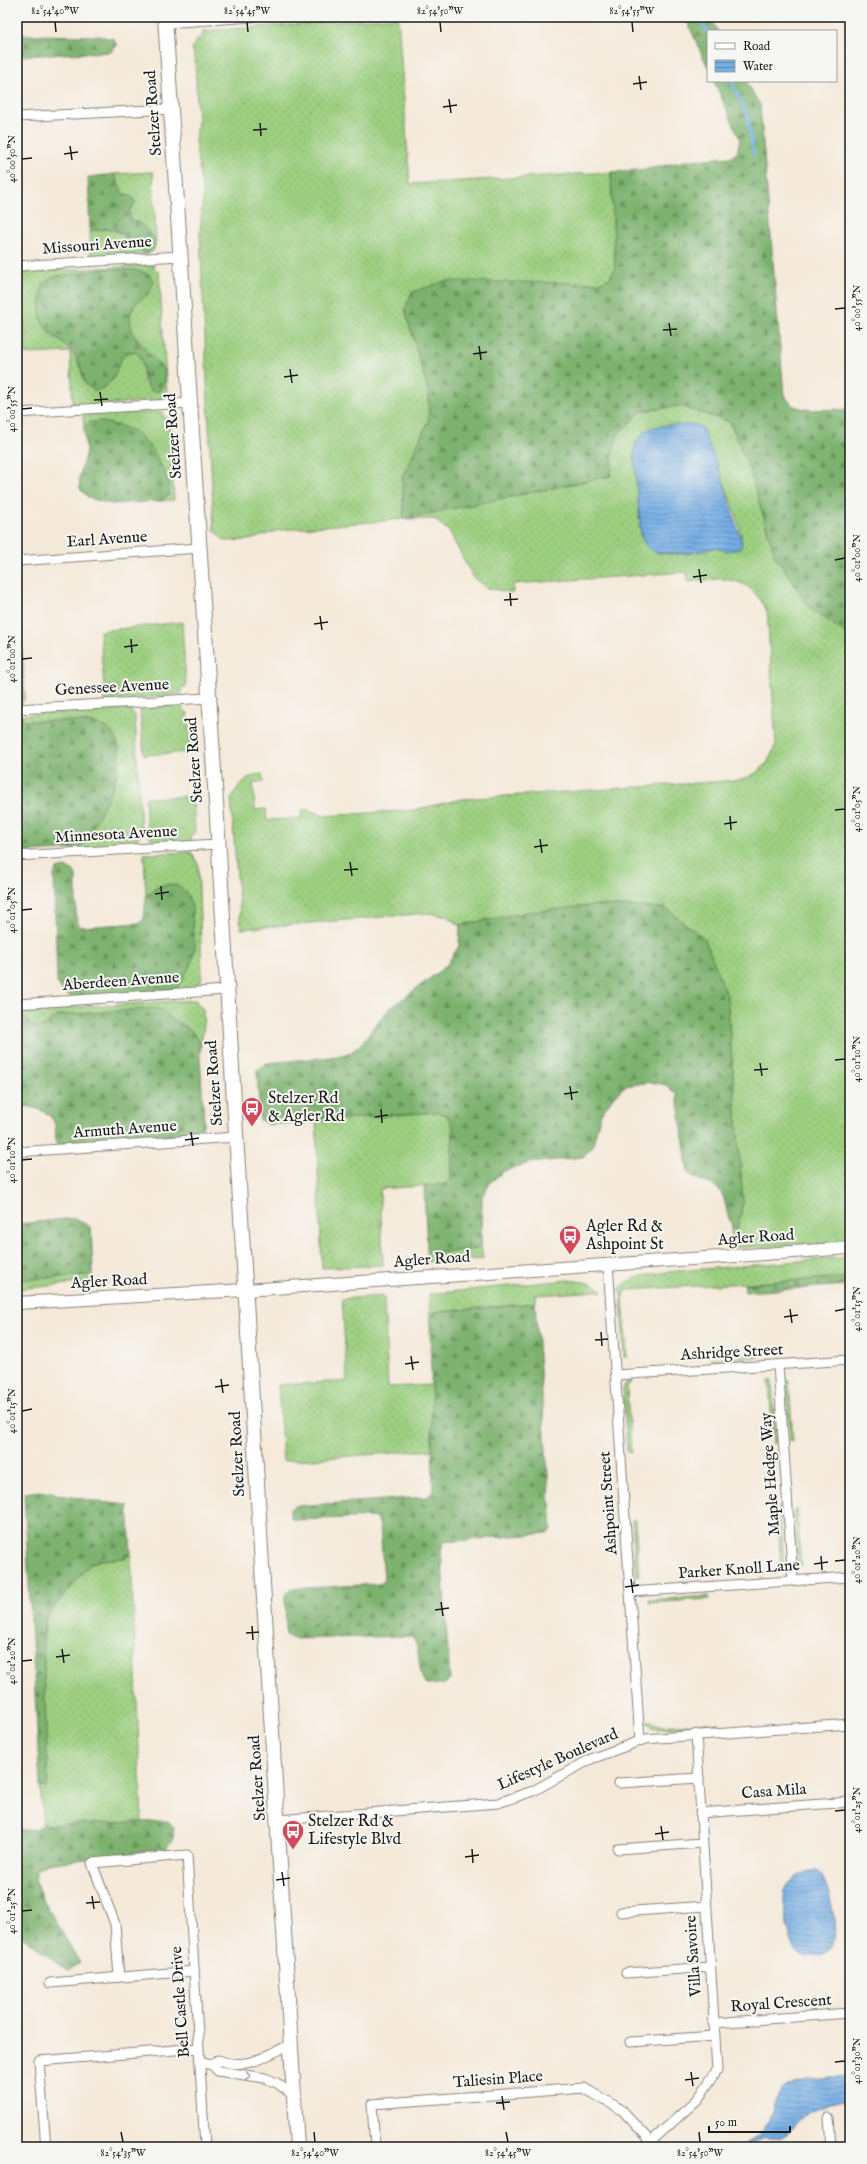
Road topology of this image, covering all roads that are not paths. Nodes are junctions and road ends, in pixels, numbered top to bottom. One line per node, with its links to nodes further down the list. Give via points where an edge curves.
1 (252, 17): 2 (street)
2 (165, 20): 3 (main road, Stelzer Road)
3 (171, 109): 4 (street); 5 (main road, Stelzer Road)
4 (17, 118)
5 (180, 256): 6 (street, Missouri Avenue); 7 (main road, Stelzer Road)
6 (17, 266)
7 (189, 403): 8 (street); 9 (main road, Stelzer Road)
8 (17, 413)
9 (199, 548): 10 (street, Earl Avenue); 11 (main road, Stelzer Road)
10 (17, 561)
11 (208, 698): 12 (street, Genessee Avenue); 13 (main road, Stelzer Road)
12 (17, 709)
13 (218, 844): 14 (street, Minnesota Avenue); 15 (main road, Stelzer Road)
14 (17, 856)
15 (226, 990): 16 (street, Aberdeen Avenue); 17 (main road, Stelzer Road)
16 (17, 1004)
17 (236, 1137): 18 (street, Armuth Avenue); 21 (main road, Stelzer Road)
18 (17, 1152)
19 (850, 1248): 20 (main road, Agler Road)
20 (608, 1264): 21 (main road, Agler Road); 25 (street, Ashpoint Street)
21 (245, 1290): 22 (main road, Agler Road); 36 (main road, Stelzer Road)
22 (17, 1303)
23 (850, 1360): 24 (street, Ashridge Street)
24 (778, 1365): 25 (street, Ashridge Street); 27 (street, Maple Hedge Way)
25 (616, 1375): 28 (street, Ashpoint Street)
26 (850, 1577): 27 (street, Parker Knoll Lane)
27 (793, 1581): 28 (street, Parker Knoll Lane)
28 (630, 1592): 31 (street, Ashpoint Street)
29 (850, 1724): 30 (street, Lifestyle Boulevard)
30 (696, 1734): 31 (street, Lifestyle Boulevard); 32 (street, Villa Savoire)
31 (640, 1741): 36 (street, Lifestyle Boulevard, via 590,1759 533,1791 498,1803)
32 (699, 1778): 33 (street); 35 (street, Villa Savoire)
33 (619, 1783)
34 (850, 1802): 35 (street, Casa Mila)
35 (700, 1813): 37 (street, Villa Savoire)
36 (277, 1820): 50 (main road, Stelzer Road)
37 (702, 1842): 38 (street); 39 (street, Villa Savoire)
38 (618, 1849)
39 (706, 1906): 40 (street); 41 (street, Villa Savoire)
40 (621, 1912)
41 (710, 1967): 43 (street); 47 (street, Villa Savoire)
42 (194, 1971): 44 (street); 44 (street, Bell Castle Drive, via 187,1855 92,1863 115,1924); 51 (street, Bell Castle Drive)
43 (626, 1973)
44 (119, 1977): 45 (street)
45 (50, 1983)
46 (850, 2014): 47 (street, Royal Crescent)
47 (714, 2023): 48 (street, Villa Savoire)
48 (714, 2036): 49 (street); 56 (street, Villa Savoire, via 717,2070 698,2099)
49 (630, 2042)
50 (291, 2044): 53 (street, via 241,2065 218,2060); 54 (main road, Stelzer Road)
51 (199, 2048): 52 (street, Bell Castle Drive); 57 (street, via 40,2061)
52 (200, 2062): 53 (street); 58 (street, Bell Castle Drive)
53 (212, 2065): 54 (street, one-way to 54, via 218,2071 277,2082)
54 (294, 2096): 59 (main road, Stelzer Road)
55 (829, 2118): 61 (street)
56 (648, 2144): 60 (street, Taliesin Place, via 622,2110 584,2088 372,2104)
57 (46, 2147)
58 (205, 2147)
59 (297, 2147)
60 (375, 2147)
61 (831, 2147)

